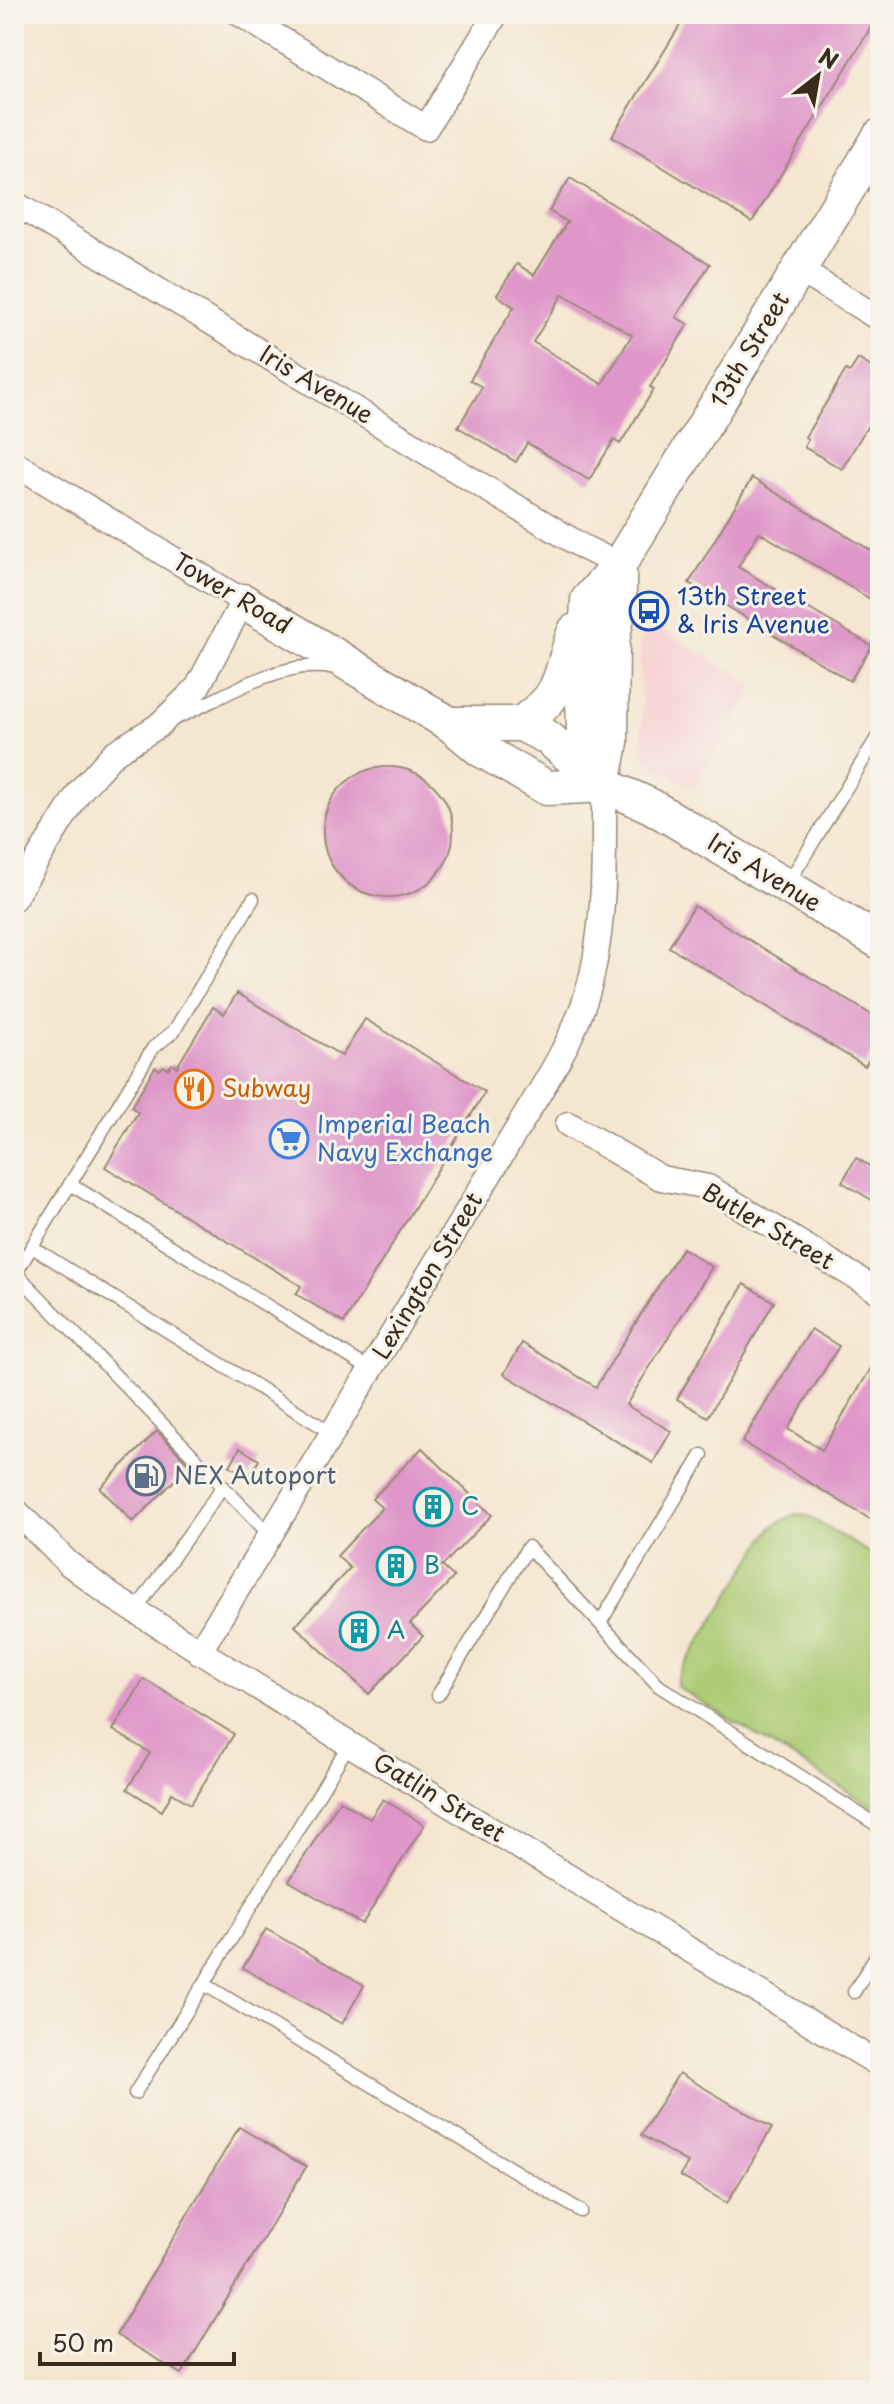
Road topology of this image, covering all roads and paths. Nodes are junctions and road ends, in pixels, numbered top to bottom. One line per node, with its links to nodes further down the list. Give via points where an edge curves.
1 (240, 14): 2 (street, via 426,128)
2 (496, 14)
3 (880, 136): 5 (main road, 13th Street)
4 (14, 203): 8 (street, Iris Avenue)
5 (799, 270): 6 (street); 8 (main road, 13th Street)
6 (880, 319)
7 (14, 463): 10 (street, Tower Road)
8 (619, 565): 9 (main road, 13th Street); 16 (main road, via 611,742)
9 (588, 600): 13 (main road, 13th Street, via 550,698); 16 (main road, via 584,731)
10 (243, 601): 11 (main road, Tower Road); 14 (street, via 197,688)
11 (354, 667): 12 (main road, Tower Road); 14 (lane, via 299,667 253,680)
12 (450, 724): 13 (main road); 16 (main road, Tower Road, via 490,756 547,788)
13 (514, 724): 16 (main road, via 547,737)
14 (158, 726): 18 (street, via 114,753 79,792)
15 (880, 733): 17 (lane)
16 (604, 785): 17 (main road, Iris Avenue, via 651,806); 26 (street, Lexington Street, via 601,929 592,978 574,1029)
17 (786, 886): 20 (main road, Iris Avenue)
18 (14, 898)
19 (253, 899): 22 (lane, via 174,1031 153,1048)
20 (880, 942)
21 (568, 1124): 25 (street, Butler Street, via 661,1178 708,1187)
22 (70, 1184): 23 (lane); 26 (lane)
23 (32, 1247): 24 (lane); 27 (lane)
24 (15, 1275): 29 (lane)
25 (880, 1292)
26 (371, 1370): 27 (street, Lexington Street)
27 (332, 1433): 31 (street, Lexington Street)
28 (702, 1455): 33 (lane)
29 (223, 1486): 31 (lane); 32 (lane)
30 (14, 1509): 32 (street, Gatlin Street, via 68,1563)
31 (270, 1535): 34 (street, Lexington Street)
32 (135, 1611): 34 (street, Gatlin Street)
33 (600, 1623): 35 (lane, via 528,1547); 37 (lane, via 659,1686)
34 (199, 1652): 36 (street, Gatlin Street)
35 (438, 1695)
36 (349, 1744): 39 (lane); 41 (street, Gatlin Street)
37 (880, 1827)
38 (880, 1949): 40 (lane)
39 (204, 1984): 42 (lane); 43 (lane)
40 (854, 1992)
41 (880, 2065)
42 (135, 2093)
43 (581, 2211)

